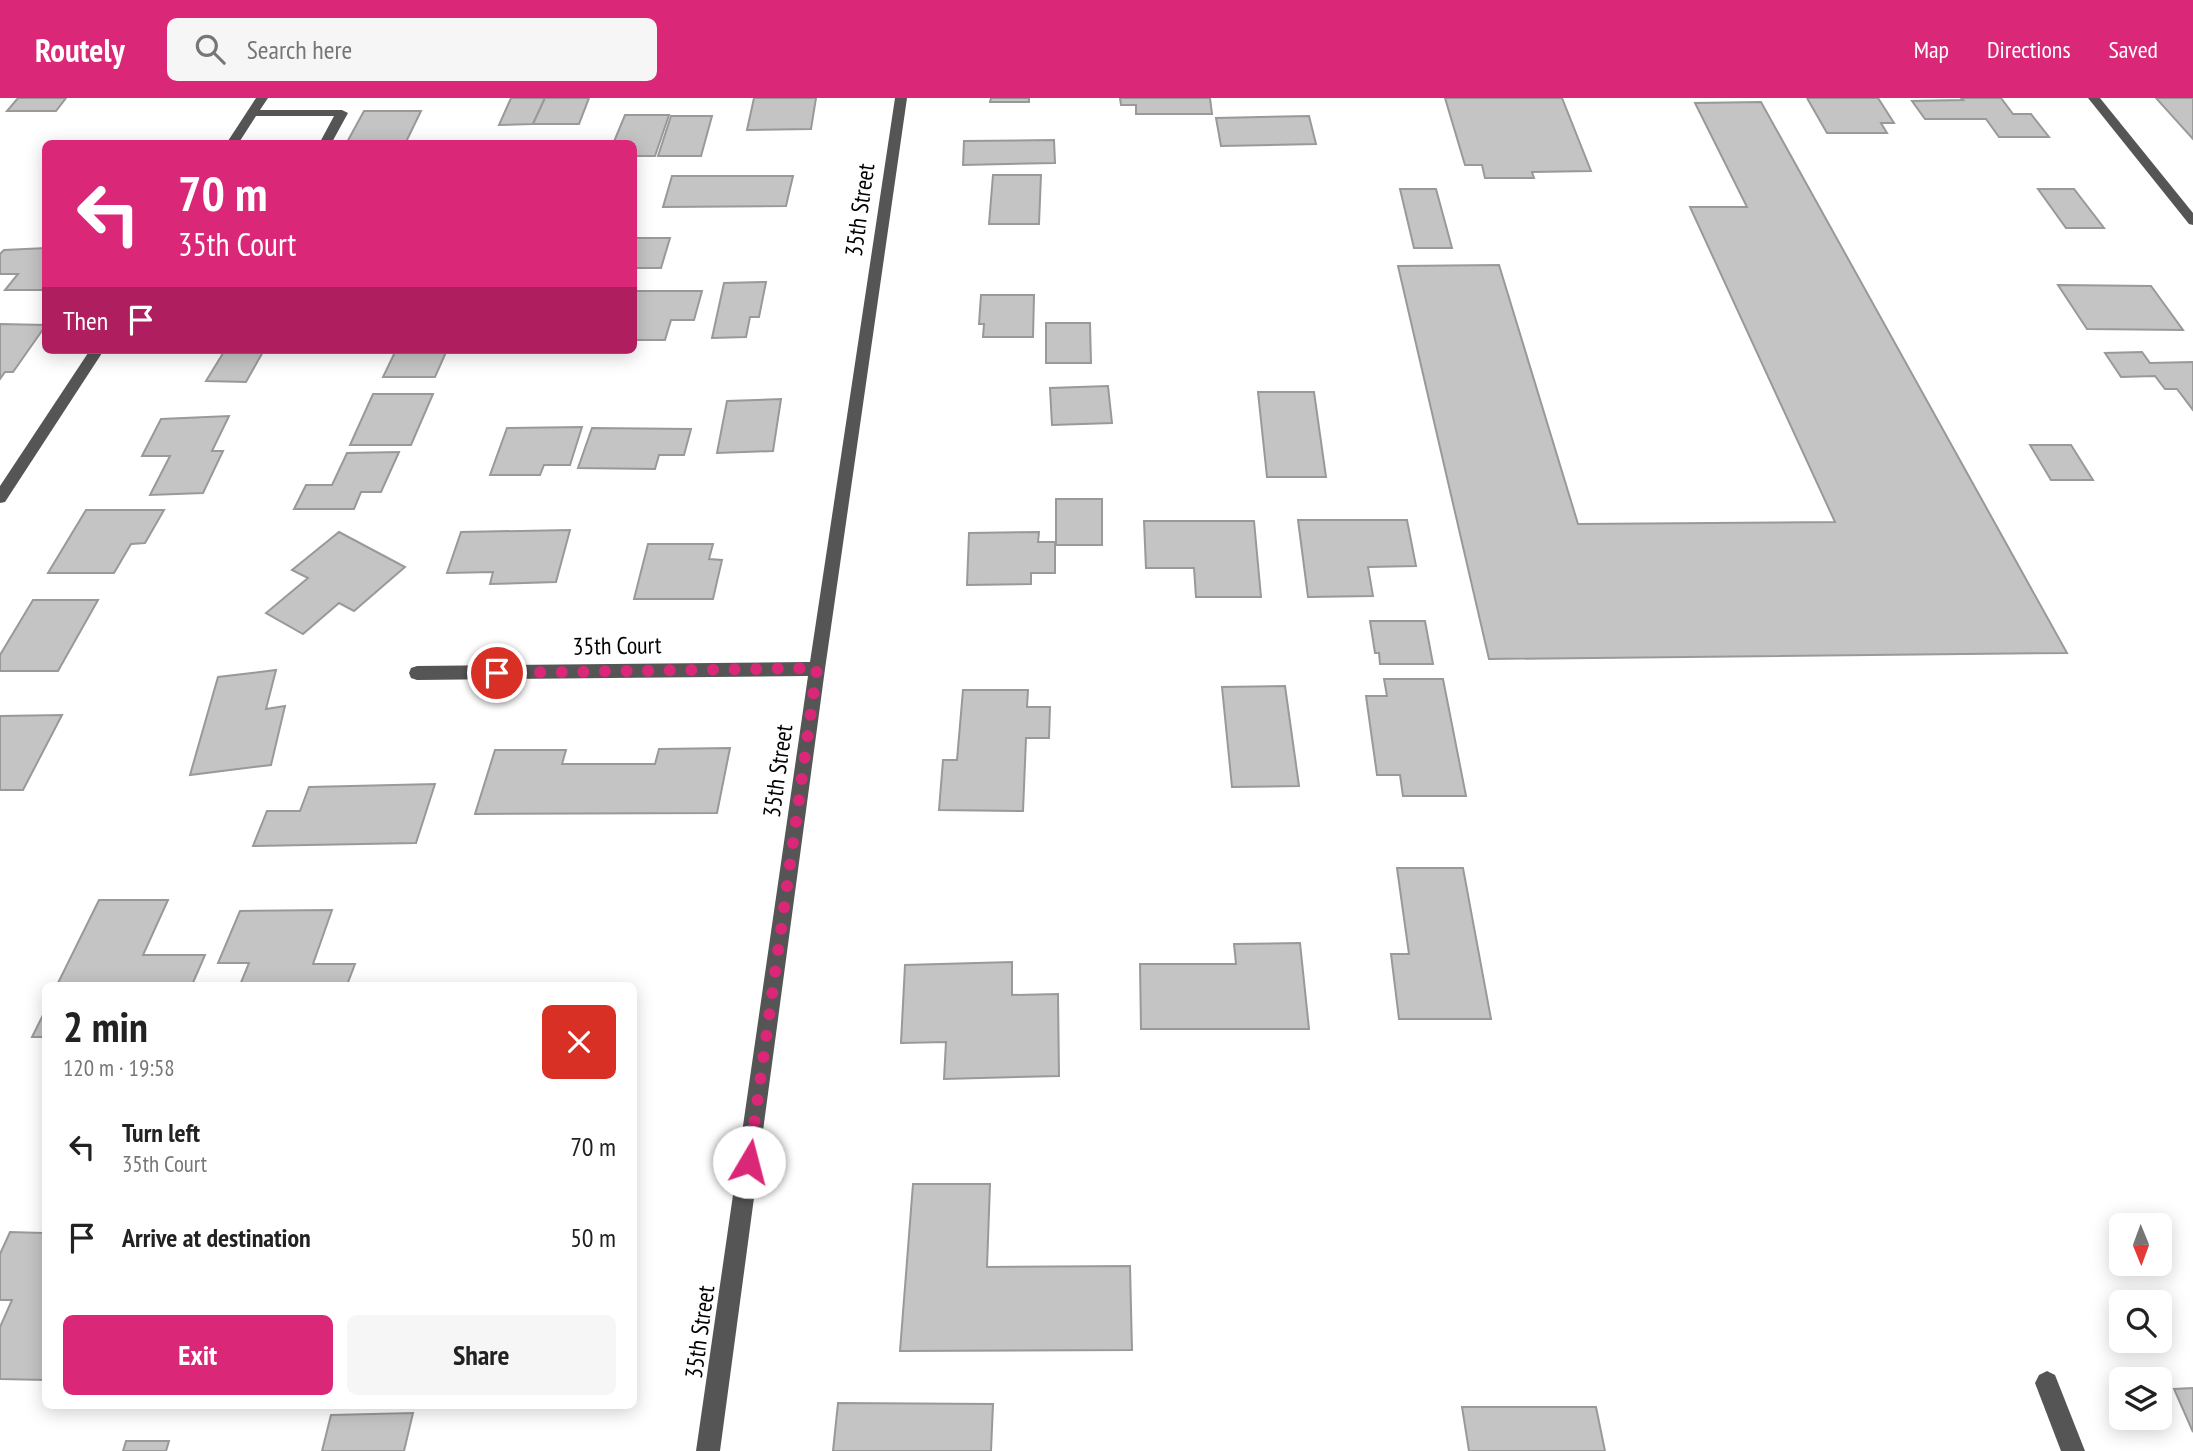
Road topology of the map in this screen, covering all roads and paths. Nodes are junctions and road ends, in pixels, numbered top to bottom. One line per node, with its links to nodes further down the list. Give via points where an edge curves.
1 (262, 98): 4 (street)
2 (901, 98): 10 (street, 35th Street)
3 (2094, 98): 7 (street)
4 (252, 113): 5 (street); 6 (street, via 342,113)
5 (235, 140)
6 (326, 140)
7 (2193, 221)
8 (94, 354): 9 (street)
9 (0, 498)
10 (817, 668): 11 (street, 35th Court); 13 (street, 35th Street)
11 (417, 673)
12 (2048, 1383): 14 (street)
13 (708, 1451)
14 (2073, 1451)

